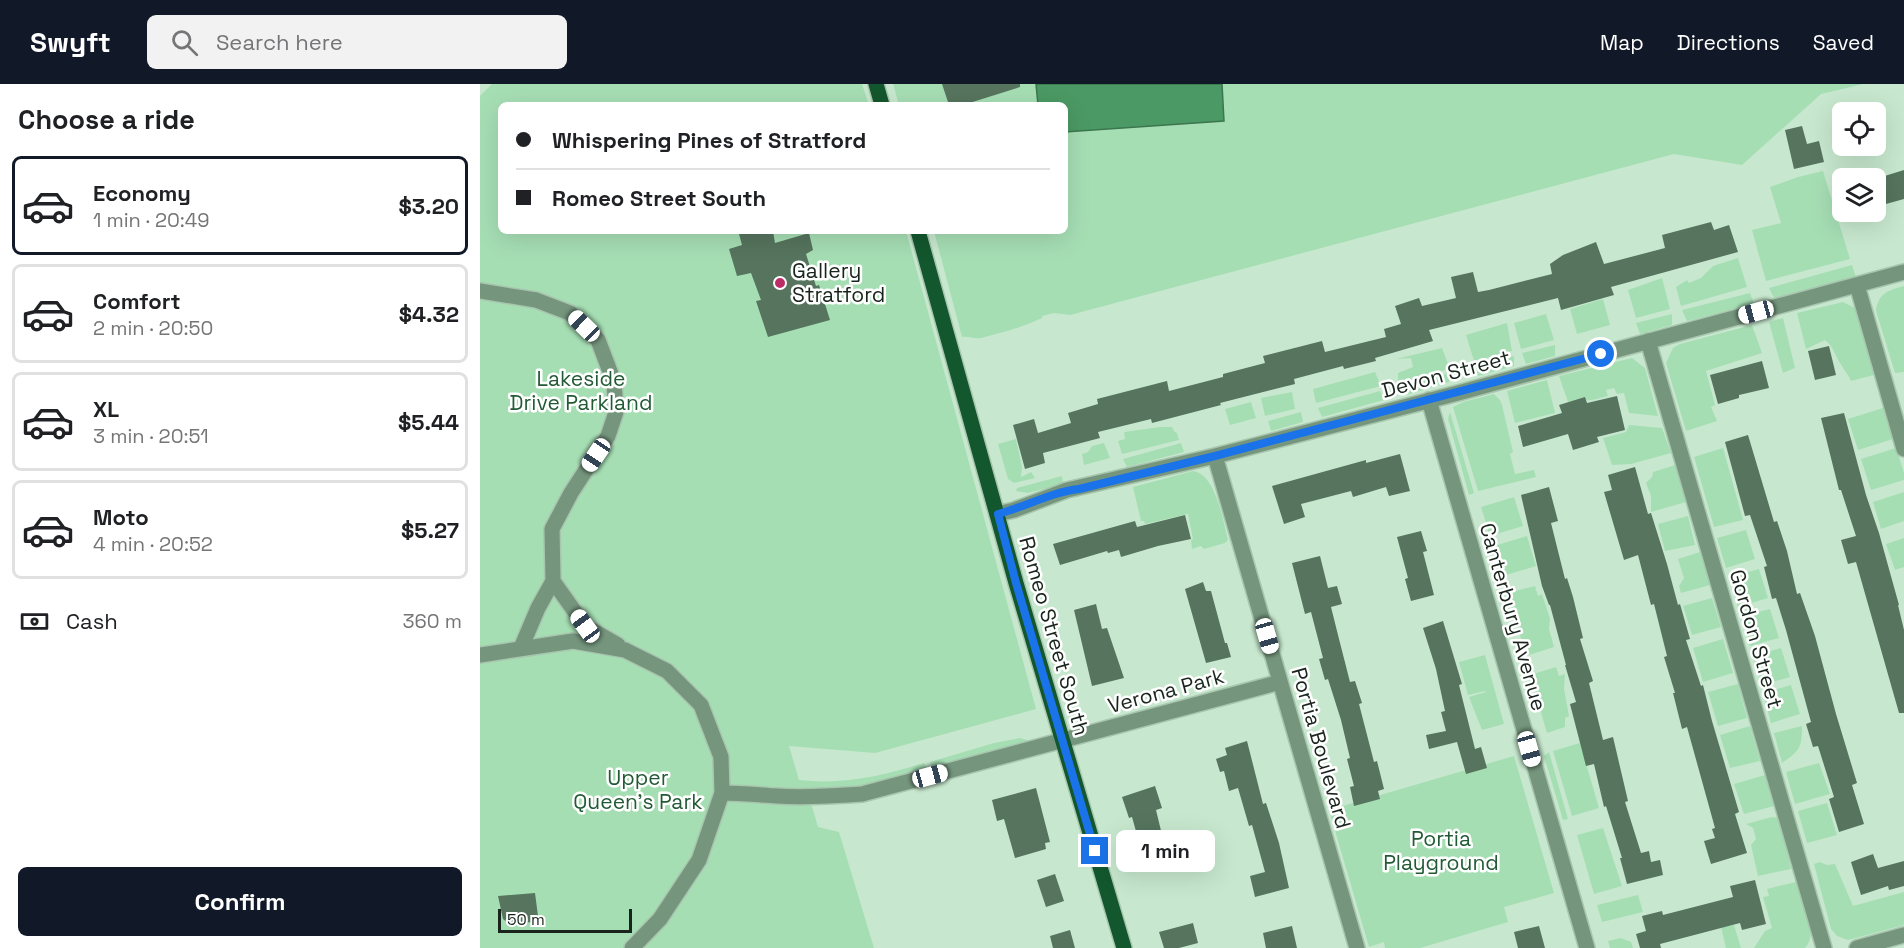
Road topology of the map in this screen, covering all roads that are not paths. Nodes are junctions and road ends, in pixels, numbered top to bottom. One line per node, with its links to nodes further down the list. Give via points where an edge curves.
1 (876, 84): 2 (main road)
2 (881, 102)
3 (919, 234): 11 (main road, Romeo Street South)
4 (1904, 272): 5 (street, Devon Street)
5 (1857, 285): 7 (street, Devon Street); 9 (street)
6 (480, 291): 12 (street, via 536,300 570,313 598,340 614,382 616,412 608,436 552,529)
7 (1648, 341): 8 (street, Devon Street); 24 (street, Gordon Street)
8 (1429, 400): 10 (street, Devon Street); 23 (street, Canterbury Avenue)
9 (1904, 449)
10 (1215, 456): 11 (street, Devon Street, via 1067,490); 16 (street, Portia Boulevard)
11 (998, 514): 17 (main road, Romeo Street South)
12 (553, 581): 13 (street); 14 (street, via 585,626)
13 (521, 648): 14 (street, via 573,641); 15 (street)
14 (625, 650): 18 (street, via 667,671 701,705 721,758)
15 (480, 655)
16 (1280, 682): 17 (street, Verona Park); 22 (street, Portia Boulevard)
17 (1062, 740): 18 (street, Verona Park, via 861,794 819,797); 21 (main road, Romeo Street South)
18 (722, 793): 20 (street, via 699,860 660,919)
19 (1904, 935): 25 (street)
20 (632, 948)
21 (1124, 948)
22 (1357, 948)
23 (1587, 948)
24 (1824, 948)
25 (1857, 948)

